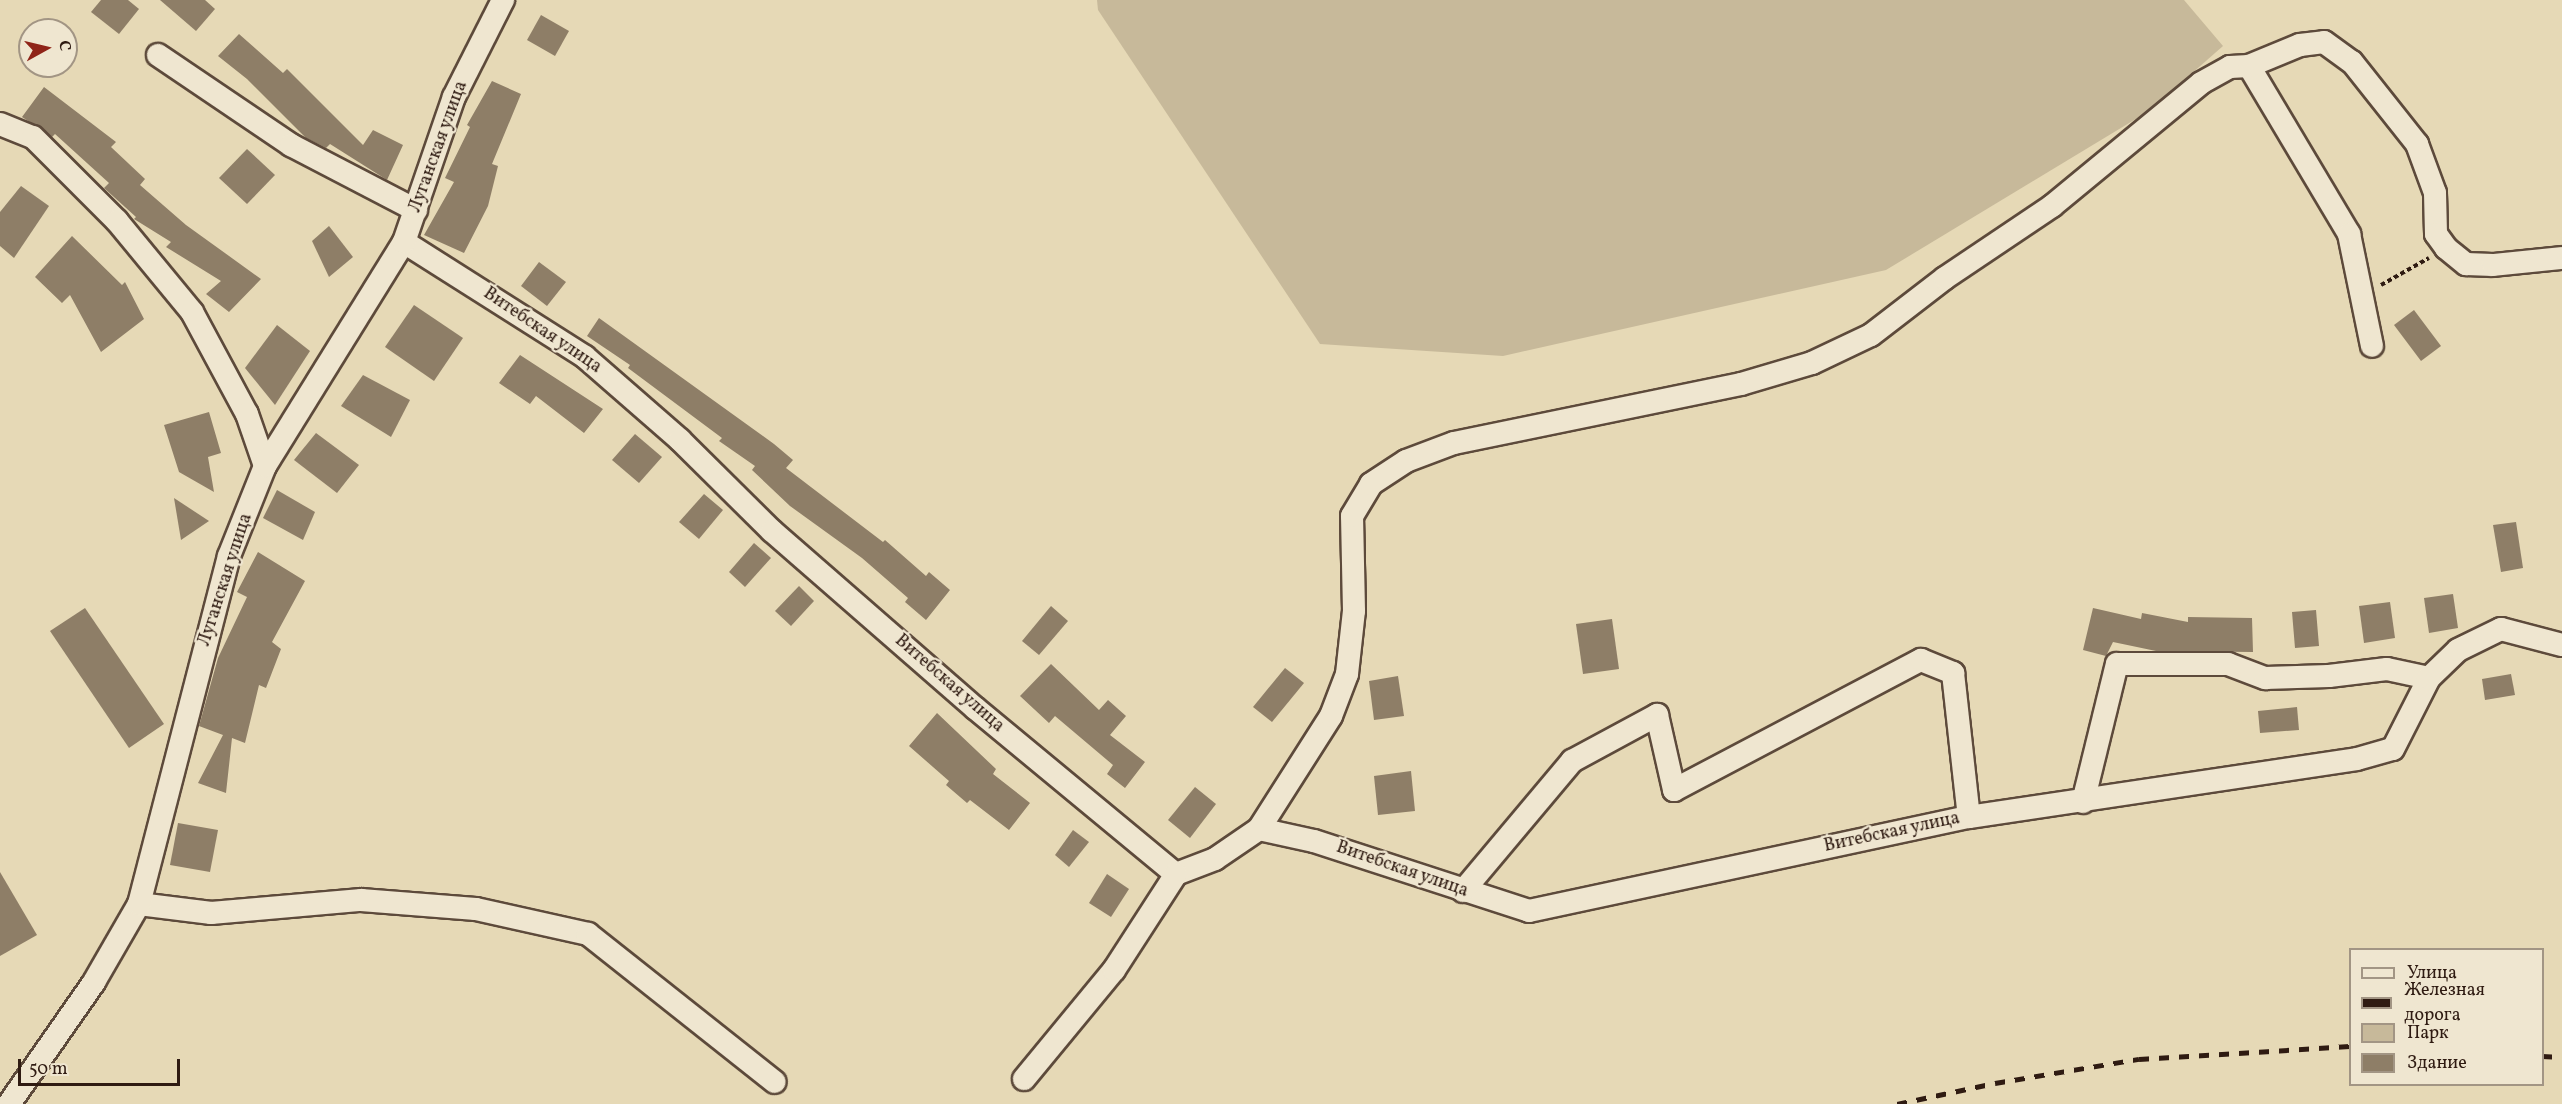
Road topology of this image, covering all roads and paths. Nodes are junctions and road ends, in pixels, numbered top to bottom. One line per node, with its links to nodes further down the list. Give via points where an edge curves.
1 (503, 0): 5 (street, Луганская улица, via 454,97)
2 (159, 56): 5 (street, via 291,145)
3 (2249, 66): 7 (street, via 2300,45 2324,42 2352,62 2417,144 2435,194 2436,234); 9 (street, via 2349,234); 16 (street, via 2230,67 2201,83 2052,206 1945,278 1871,335 1812,363 1741,384 1454,443 1406,461 1371,484 1352,516 1354,611 1347,674 1331,716)
4 (0, 124): 11 (street, via 33,137 117,221 192,312 247,414)
5 (416, 210): 6 (street, Луганская улица)
6 (404, 242): 11 (street, Луганская улица); 17 (street, Витебская улица, via 585,357 680,440 781,538 975,708)
7 (2446, 248): 8 (street, via 2466,264); 9 (path)
8 (2562, 258)
9 (2362, 297): 10 (street)
10 (2372, 346)
11 (265, 466): 19 (street, Луганская улица, via 229,556)
12 (2562, 645): 13 (street, Витебская улица, via 2540,636 2501,629 2458,650)
13 (2429, 678): 14 (street, Витебская улица, via 2393,749 2357,759); 14 (street, via 2387,669 2265,678 2228,664 2117,664)
14 (2083, 802): 15 (street, Витебская улица)
15 (1969, 817): 18 (street, Витебская улица, via 1529,911); 18 (street, via 1953,673 1921,660 1674,790 1657,715 1572,761)
16 (1259, 829): 17 (street, via 1215,859); 18 (street, Витебская улица, via 1314,841)
17 (1176, 874): 20 (street, via 1114,970)
18 (1463, 891)
19 (138, 904): 21 (street, via 211,913 361,900 476,909 588,934); 22 (street, Луганская улица, via 94,982)
20 (1024, 1079)
21 (775, 1082)
22 (9, 1104)

